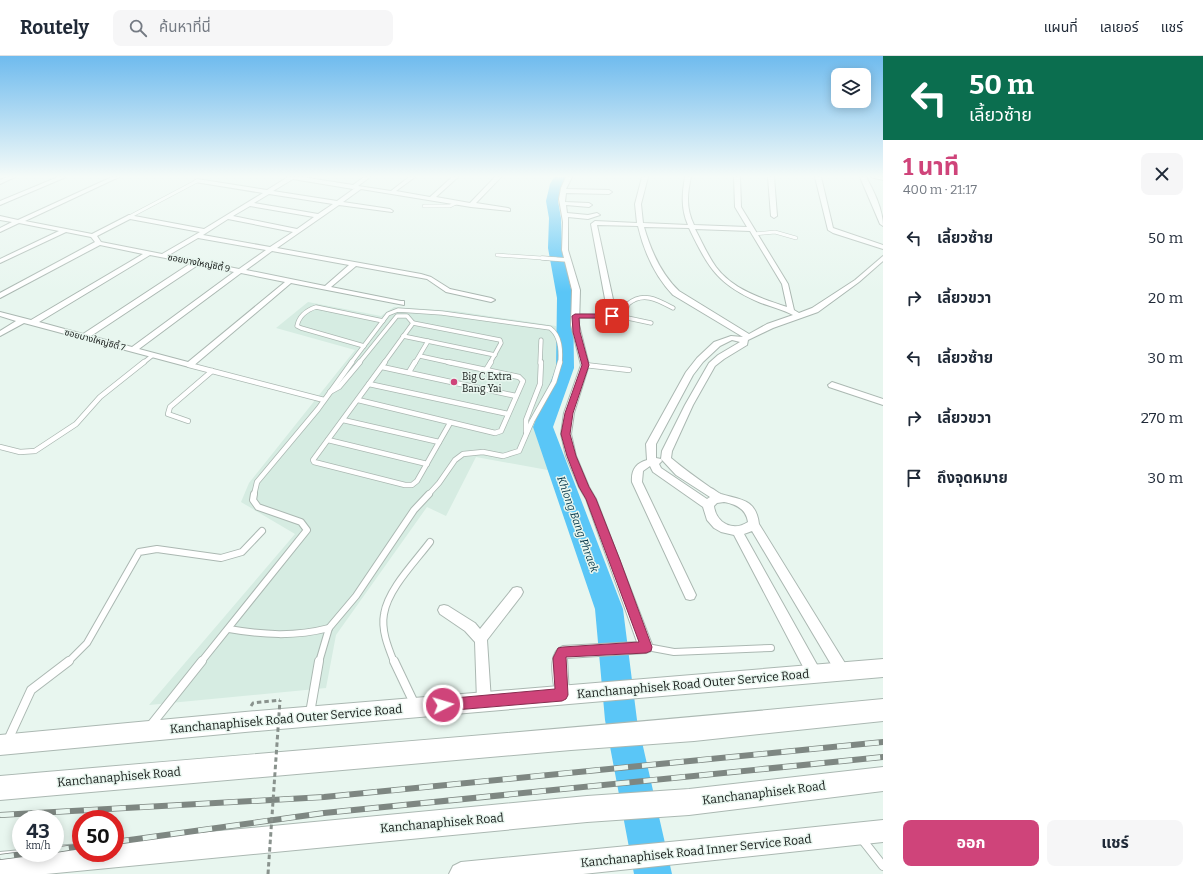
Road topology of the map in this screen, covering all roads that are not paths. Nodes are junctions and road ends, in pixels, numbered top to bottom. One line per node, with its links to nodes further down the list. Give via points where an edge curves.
1 (33, 215): 16 (street)
2 (132, 215): 13 (lane)
3 (230, 215): 14 (street)
4 (314, 215): 12 (street)
5 (565, 215): 34 (street)
6 (566, 215): 7 (street, via 588,218)
7 (597, 215)
8 (640, 215): 17 (street)
9 (687, 215): 18 (street)
10 (742, 215): 23 (street)
11 (827, 215): 28 (street, via 830,229 835,232)
12 (319, 216): 22 (street)
13 (128, 217): 21 (street); 24 (street)
14 (227, 217): 21 (street); 22 (street)
15 (0, 218): 16 (street)
16 (18, 222): 19 (street); 20 (street)
17 (641, 224): 18 (street); 44 (street, via 594,224); 59 (street, via 654,261 667,284 676,293)
18 (691, 226): 23 (street); 46 (street, via 708,261 722,278 764,302)
19 (0, 230)
20 (66, 230): 24 (street); 35 (street)
21 (205, 231): 25 (street)
22 (299, 231): 29 (street)
23 (752, 232): 26 (lane, via 776,231); 46 (street, via 785,284)
24 (94, 236): 27 (street)
25 (197, 236): 29 (street); 32 (street)
26 (796, 238)
27 (98, 243): 30 (street, ซอยบางใหญ่ซิตี้ 9); 41 (street)
28 (883, 247)
29 (272, 248): 37 (street); 38 (street)
30 (149, 253): 32 (street, ซอยบางใหญ่ซิตี้ 9); 54 (street)
31 (497, 255): 34 (lane)
32 (162, 256): 36 (street, ซอยบางใหญ่ซิตี้ 9)
33 (883, 258): 50 (street, via 829,301)
34 (564, 260): 48 (street, via 576,290)
35 (0, 261)
36 (196, 262): 38 (street, ซอยบางใหญ่ซิตี้ 9); 58 (street)
37 (355, 264): 40 (street); 42 (street, via 429,278 448,291)
38 (240, 271): 39 (street, ซอยบางใหญ่ซิตี้ 9); 63 (street)
39 (290, 281): 40 (street, ซอยบางใหญ่ซิตี้ 9); 67 (street)
40 (326, 288): 43 (street, ซอยบางใหญ่ซิตี้ 9)
41 (0, 296)
42 (491, 300)
43 (401, 303)
44 (610, 304)
45 (673, 308): 49 (lane, via 651,297 643,296 628,302)
46 (791, 311): 50 (street)
47 (0, 314): 51 (street, ซอยบางใหญ่ซิตี้ 7)
48 (575, 316): 49 (lane); 68 (street, via 576,332)
49 (624, 316): 55 (lane)
50 (800, 316): 59 (street, via 770,326)
51 (23, 320): 54 (street, ซอยบางใหญ่ซิตี้ 7); 56 (street)
52 (383, 321): 62 (lane); 62 (lane, via 316,307 311,308 296,322 296,326 301,328); 85 (lane, via 388,314 398,310 420,311 450,313 550,328 555,331 562,354 559,371)
53 (413, 322): 57 (lane); 65 (lane, via 500,340); 76 (lane, via 405,315 397,316 339,387)
54 (32, 323): 58 (street, ซอยบางใหญ่ซิตี้ 7)
55 (651, 323)
56 (0, 334)
57 (403, 336): 61 (lane); 69 (lane)
58 (84, 337): 63 (street, ซอยบางใหญ่ซิตี้ 7)
59 (746, 338): 89 (street, via 744,343 721,357 712,366 669,444); 90 (street, via 731,338 717,344 689,374 650,444)
60 (541, 340): 85 (lane, via 540,384 526,420)
61 (428, 341): 65 (lane); 66 (lane)
62 (364, 346): 76 (lane)
63 (133, 350): 64 (street, ซอยบางใหญ่ซิตี้ 7)
64 (153, 355): 67 (street, ซอยบางใหญ่ซิตี้ 7); 88 (lane, via 100,397 76,424 35,451 20,452)
65 (495, 355): 70 (lane)
66 (420, 356): 70 (lane); 73 (lane)
67 (189, 365): 72 (lane)
68 (585, 365): 71 (lane); 104 (street, via 569,413 566,434 584,487 615,560)
69 (382, 367): 73 (lane); 74 (lane)
70 (486, 370): 77 (lane, via 522,378)
71 (629, 370)
72 (212, 371): 78 (lane); 82 (lane, via 170,407 168,414)
73 (409, 372): 77 (lane)
74 (370, 384): 79 (lane); 81 (lane)
75 (832, 385): 80 (street)
76 (328, 394): 78 (lane)
77 (516, 396): 81 (lane)
78 (324, 400): 102 (lane, via 257,482 253,500 258,507 302,522 307,530)
79 (358, 400): 83 (lane); 84 (lane)
80 (883, 402)
81 (508, 414): 84 (lane, via 501,431 498,432)
82 (188, 420)
83 (343, 420): 86 (lane); 87 (lane)
84 (450, 423): 87 (lane)
85 (527, 435): 101 (lane, via 520,451 511,455 472,452 463,454 455,460 439,483 414,510 356,596)
86 (328, 440): 91 (lane); 91 (lane, via 313,460 318,464 405,485 412,485 417,481)
87 (440, 442): 91 (lane)
88 (0, 447)
89 (666, 459): 90 (street); 92 (street, via 680,472)
90 (652, 462): 93 (street, via 657,470); 99 (street, via 640,467 636,473 637,482)
91 (427, 464)
92 (719, 498): 93 (street); 94 (street, via 736,500 747,507 753,515)
93 (708, 505): 96 (street, via 708,513 714,522)
94 (754, 524): 96 (street, via 748,530); 107 (street)
95 (262, 531): 115 (lane, via 242,552 221,558 158,549 139,552 87,644 31,690)
96 (737, 531): 108 (street)
97 (430, 542): 111 (lane, via 393,592 384,613 384,634)
98 (517, 592): 103 (street)
99 (690, 595)
100 (444, 610): 103 (street, via 470,627)
101 (329, 628): 102 (lane, via 313,633 280,636); 113 (lane, via 320,656)
102 (228, 629): 114 (lane)
103 (481, 640): 110 (street)
104 (642, 647): 105 (lane, via 674,652); 109 (street, via 563,652 559,658)
105 (771, 648)
106 (883, 668): 107 (main road, Kanchanaphisek Road Outer Service Road)
107 (843, 672): 108 (main road, Kanchanaphisek Road Outer Service Road)
108 (815, 675): 109 (main road, Kanchanaphisek Road Outer Service Road)
109 (570, 694): 110 (main road, Kanchanaphisek Road Outer Service Road)
110 (484, 701): 111 (main road, Kanchanaphisek Road Outer Service Road)
111 (416, 708): 113 (main road, Kanchanaphisek Road Outer Service Road)
112 (883, 710): 117 (highway, Kanchanaphisek Road, via 694,729)
113 (309, 718): 114 (main road, Kanchanaphisek Road Outer Service Road)
114 (145, 732): 115 (main road, Kanchanaphisek Road Outer Service Road)
115 (3, 744)
116 (883, 779): 120 (highway, Kanchanaphisek Road, via 689,802 587,809)
117 (0, 788)
118 (883, 831): 119 (main road, Kanchanaphisek Road Inner Service Road)
119 (858, 834): 121 (lane); 122 (main road, Kanchanaphisek Road Inner Service Road)
120 (0, 865)
121 (883, 866)
122 (469, 874)

